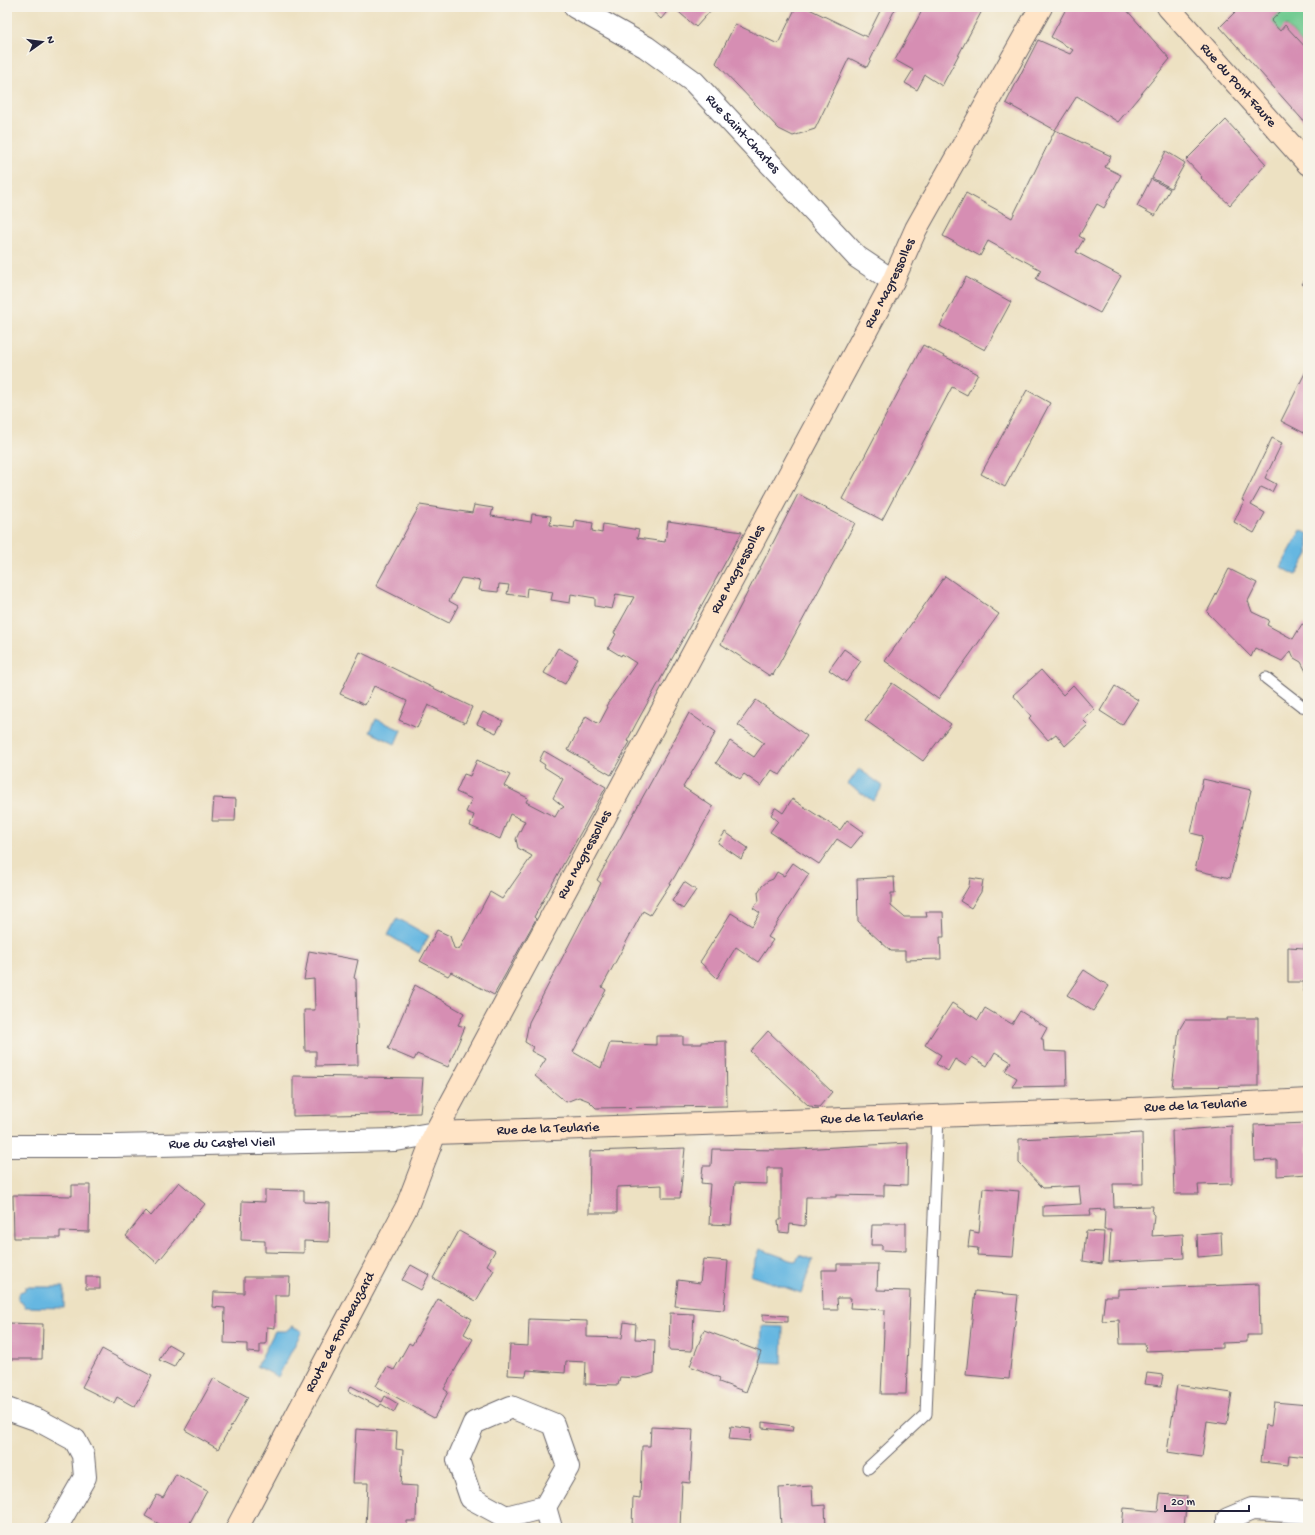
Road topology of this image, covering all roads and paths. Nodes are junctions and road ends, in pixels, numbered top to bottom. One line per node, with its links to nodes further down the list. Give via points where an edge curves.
1 (575, 7): 5 (street, Rue Saint-Charles, via 646,47 694,82 857,257)
2 (1041, 7): 5 (street, Rue Magressolles, via 916,229)
3 (1168, 7): 4 (street, Rue du Pont Faure)
4 (1308, 164)
5 (892, 281): 10 (street, Rue Magressolles)
6 (1266, 678): 7 (lane, via 1302,706)
7 (1308, 707)
8 (1308, 1100): 9 (street, Rue de la Teularie)
9 (938, 1116): 10 (street, Rue de la Teularie); 13 (lane, via 926,1414)
10 (435, 1133): 11 (street, Rue du Castel Vieil, via 396,1140); 17 (street, Route de Fonbeauzard, via 407,1206)
11 (7, 1146)
12 (7, 1409): 16 (street, via 38,1420 75,1440 83,1455 85,1477)
13 (868, 1468)
14 (545, 1507): 14 (street, via 568,1467 553,1424 510,1407 474,1424 458,1460 471,1498 506,1516); 18 (street)
15 (1308, 1512): 19 (street, via 1252,1508 1228,1519)
16 (56, 1528)
17 (237, 1528)
18 (551, 1528)
19 (1228, 1528)

